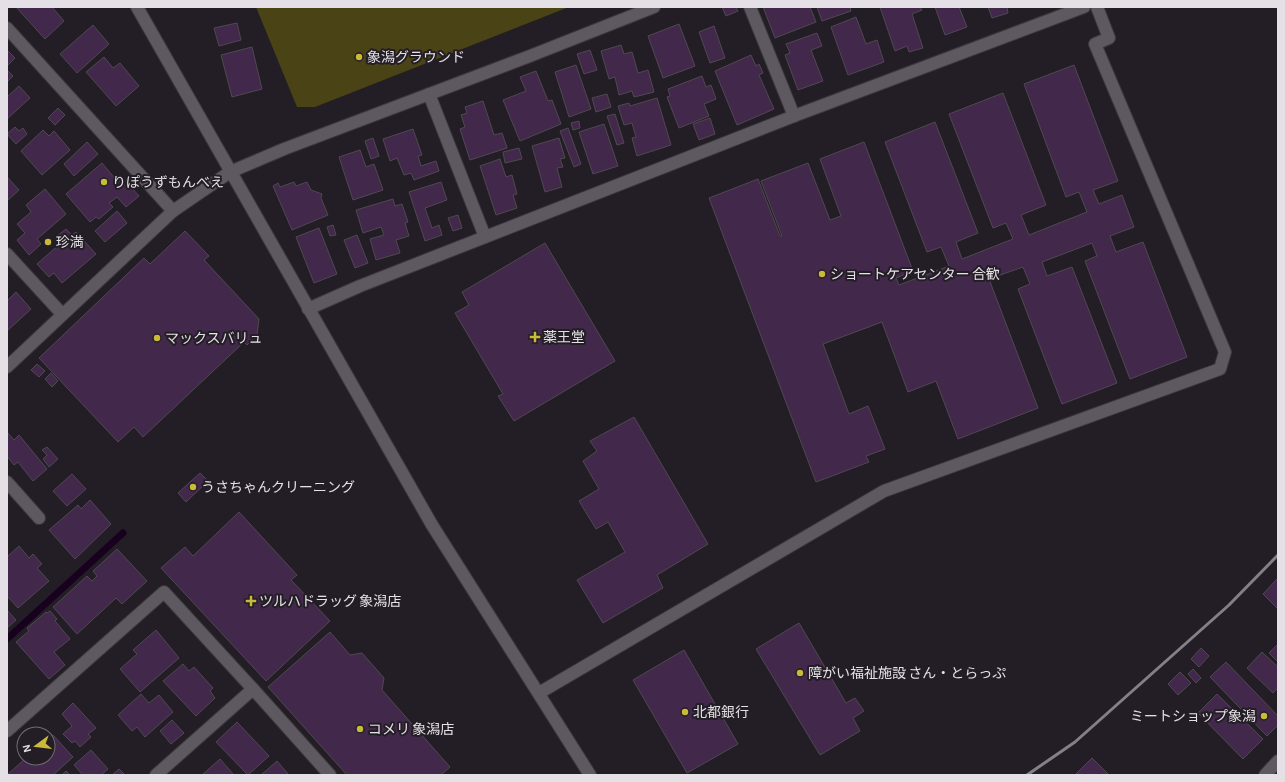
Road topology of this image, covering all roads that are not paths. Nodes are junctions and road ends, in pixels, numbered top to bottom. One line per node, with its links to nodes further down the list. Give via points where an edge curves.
1 (137, 7): 9 (street)
2 (654, 7): 7 (street)
3 (750, 7): 8 (street)
4 (1084, 7): 8 (street)
5 (1097, 7): 19 (street, via 1109,38 1095,44 1225,352 1220,369 884,491)
6 (7, 28): 10 (street)
7 (429, 94): 9 (street); 11 (street)
8 (794, 116): 11 (street)
9 (230, 172): 10 (street); 13 (street)
10 (173, 211): 14 (street)
11 (485, 237): 13 (street)
12 (7, 254): 14 (street)
13 (308, 309): 19 (street, via 432,525)
14 (62, 314): 15 (street)
15 (7, 366)
16 (7, 482): 17 (street)
17 (39, 518)
18 (253, 689): 20 (street, via 164,592); 22 (street); 23 (street)
19 (538, 692): 24 (street)
20 (7, 731)
21 (1278, 762): 25 (street)
22 (157, 775)
23 (330, 775)
24 (590, 775)
25 (1265, 775)

